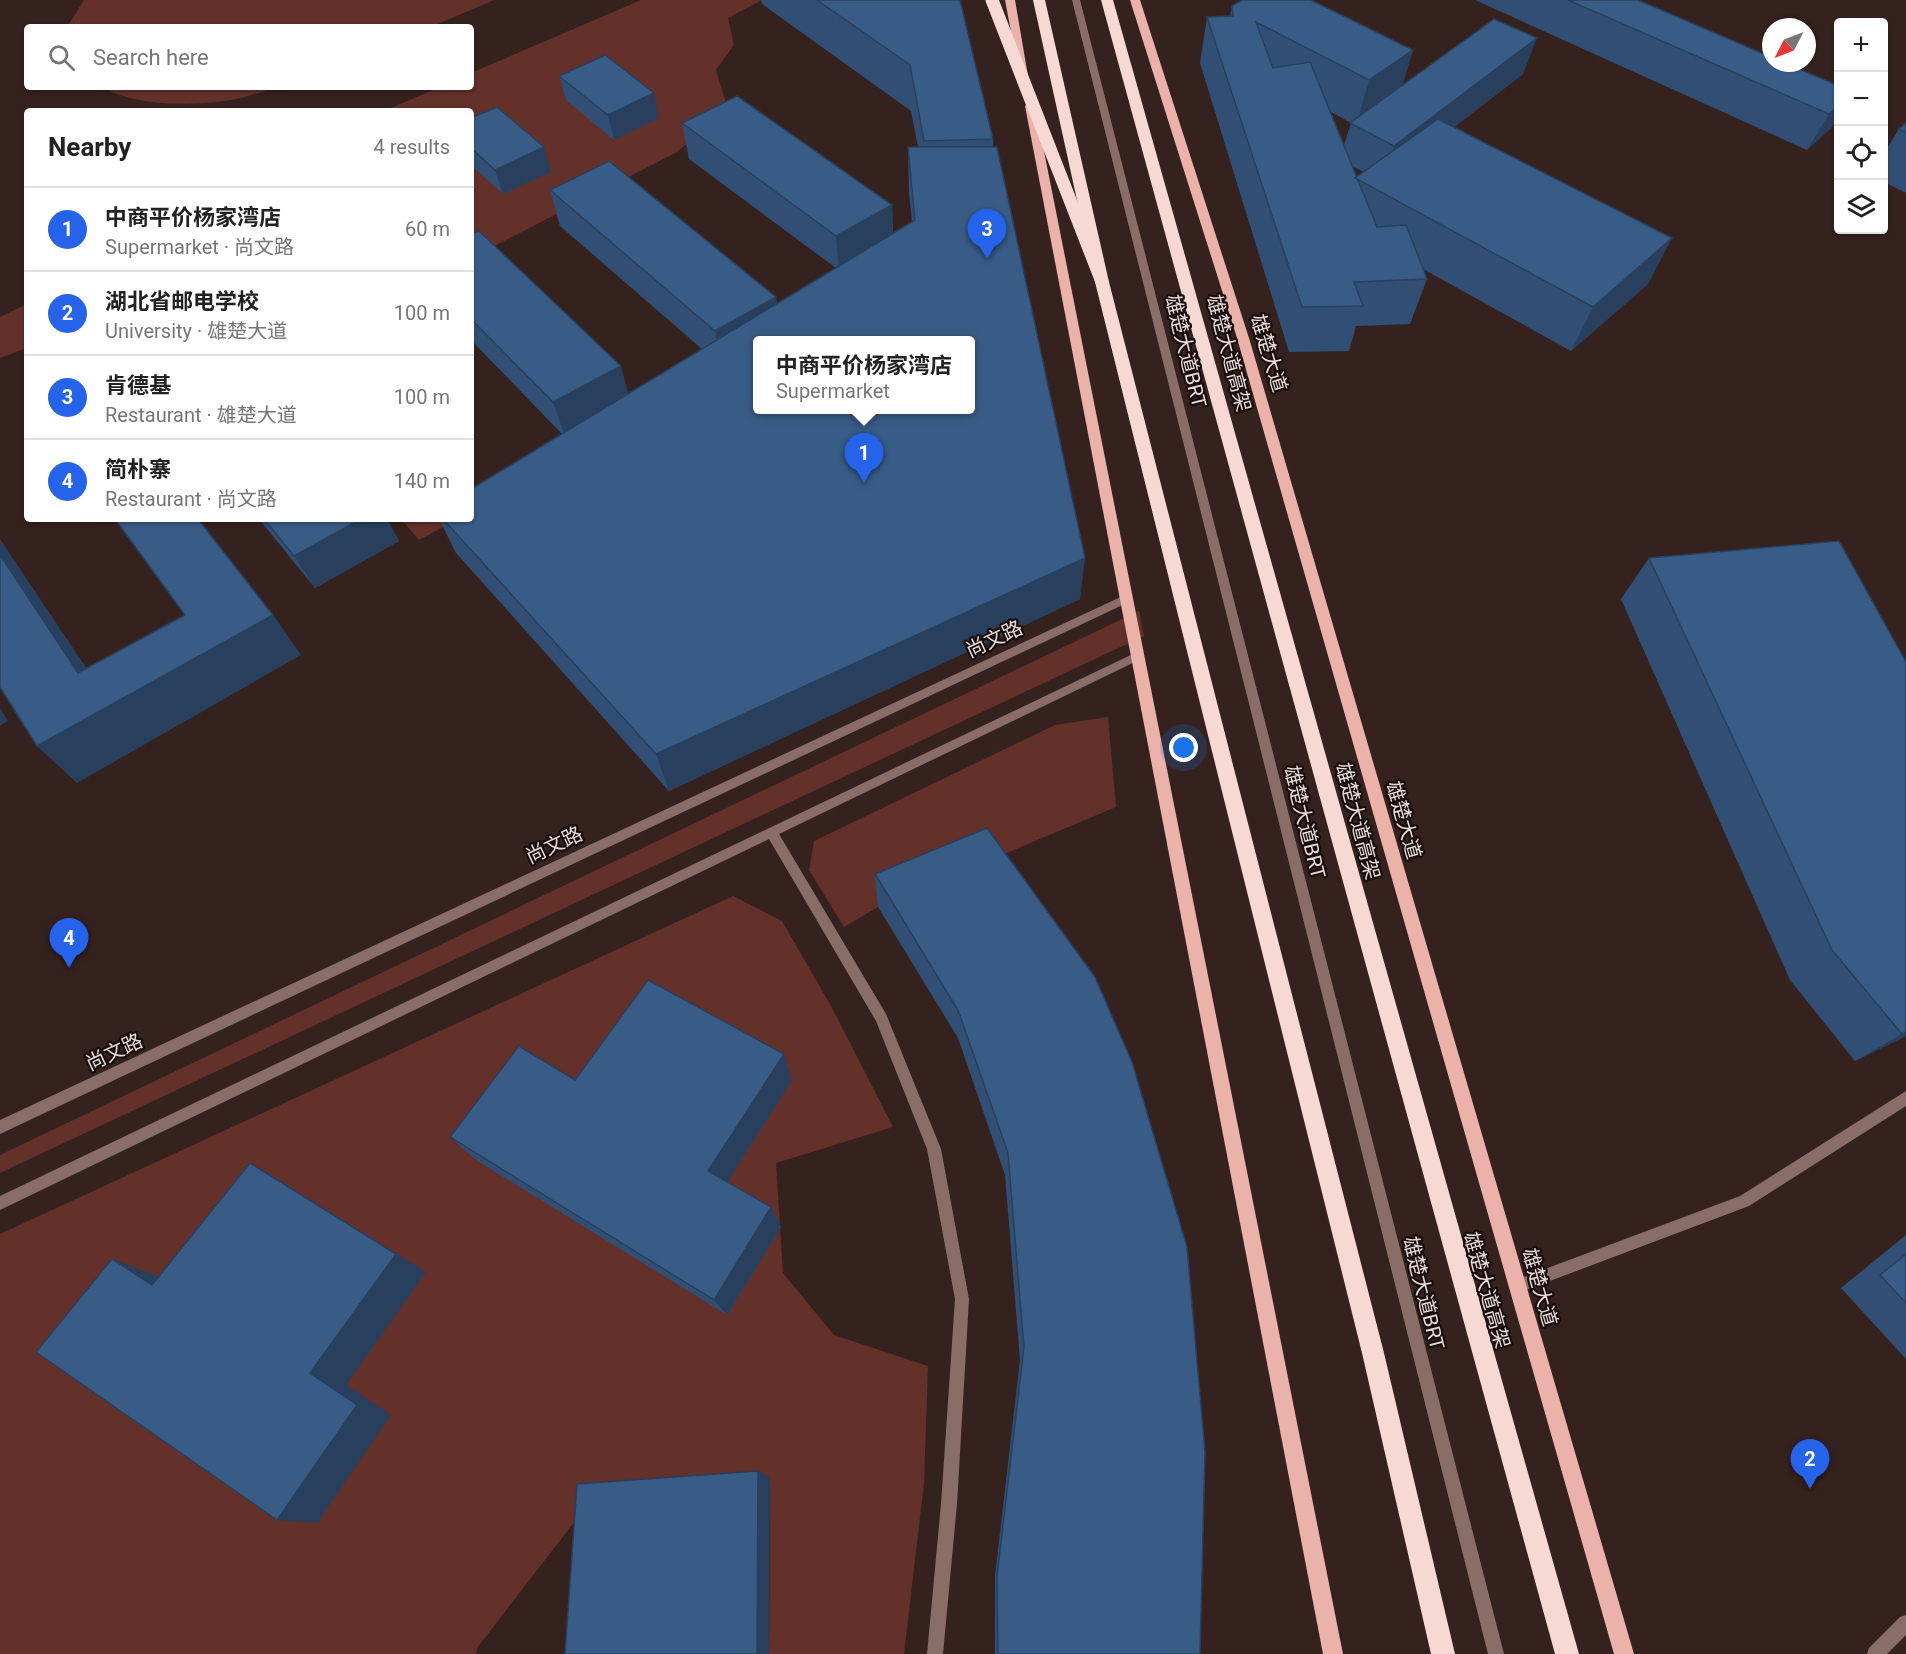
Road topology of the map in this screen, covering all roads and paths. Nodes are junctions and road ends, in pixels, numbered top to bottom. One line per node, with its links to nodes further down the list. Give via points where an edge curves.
1 (992, 0): 7 (highway, bridge)
2 (1010, 0): 8 (main road)
3 (1039, 0): 7 (highway, bridge)
4 (1076, 0): 19 (street, 雄楚大道BRT)
5 (1107, 0): 20 (highway, 雄楚大道高架)
6 (1135, 0): 14 (main road, 雄楚大道, via 1243,338)
7 (1102, 282): 18 (highway, via 1370,1342)
8 (1125, 599): 9 (main road); 12 (street, 尚文路)
9 (1137, 656): 10 (street); 17 (main road)
10 (772, 832): 13 (street); 16 (street, via 881,1018 934,1149 962,1299)
11 (1906, 1098): 14 (street, via 1744,1200)
12 (0, 1127)
13 (0, 1203)
14 (1518, 1287): 21 (main road, 雄楚大道)
15 (1906, 1623): 22 (street)
16 (935, 1654)
17 (1333, 1654)
18 (1443, 1654)
19 (1496, 1654)
20 (1567, 1654)
21 (1624, 1654)
22 (1875, 1654)

